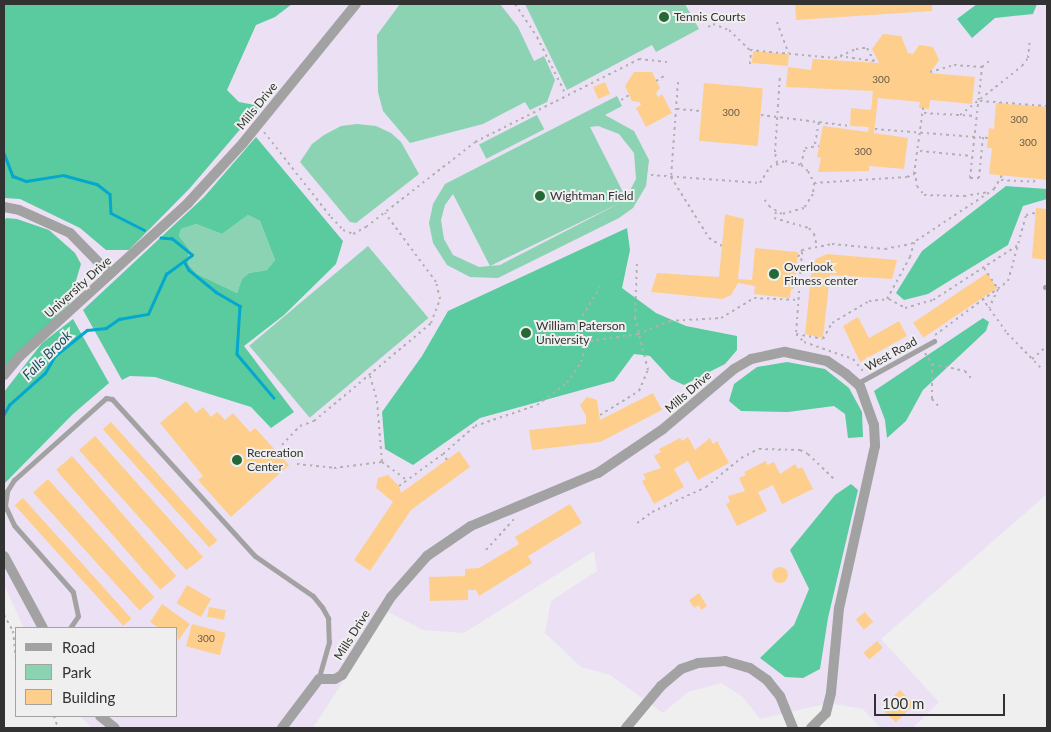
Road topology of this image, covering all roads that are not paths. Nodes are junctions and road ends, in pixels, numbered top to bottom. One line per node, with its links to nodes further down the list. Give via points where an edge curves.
1 (356, 4): 3 (street, Mills Drive, via 257,126)
2 (4, 207): 4 (street, via 19,210 70,233)
3 (170, 219): 4 (street, University Drive)
4 (110, 274): 6 (street, University Drive)
5 (934, 341): 7 (lane, West Road)
6 (4, 375)
7 (857, 383): 11 (street, Mills Drive, via 827,361 808,355 785,352 751,359 734,369 664,430 598,473 471,526 435,550 391,597 342,675 335,679); 17 (street, Mills Drive, via 871,412 875,446 839,608 832,694 826,714)
8 (4, 556): 9 (street)
9 (42, 627)
10 (71, 627): 11 (lane, via 78,616 73,592 14,525 5,506 7,491 14,480 106,398 112,399 255,556 313,596 322,607 328,618 329,642)
11 (319, 679): 14 (street)
12 (101, 717): 13 (street)
13 (116, 728)
14 (282, 728)
15 (626, 728): 16 (street, via 661,686 682,669 698,663 725,661 750,668 767,680 780,696)
16 (792, 728)
17 (811, 728)

